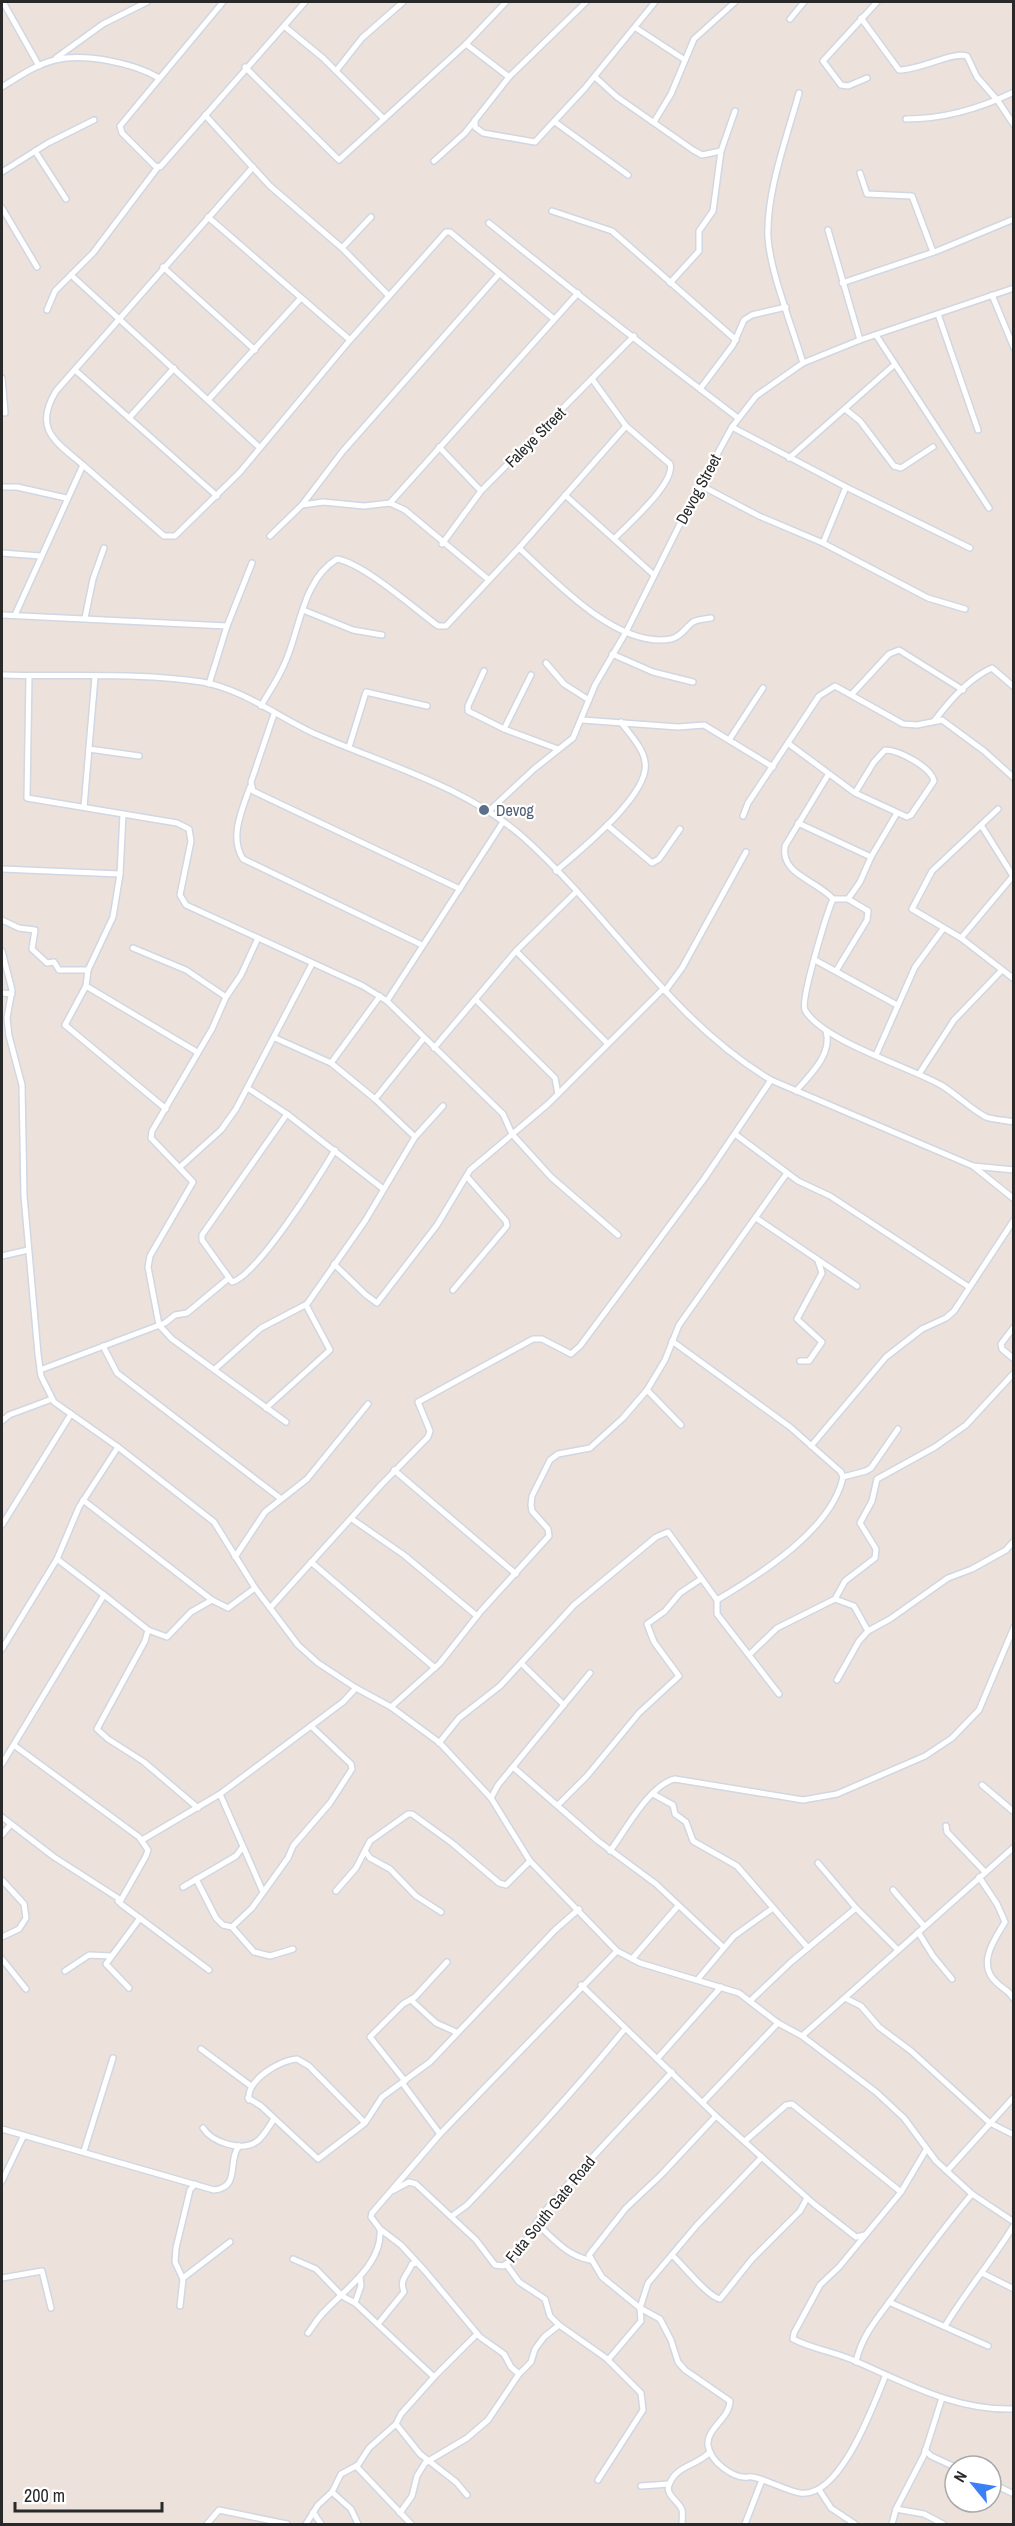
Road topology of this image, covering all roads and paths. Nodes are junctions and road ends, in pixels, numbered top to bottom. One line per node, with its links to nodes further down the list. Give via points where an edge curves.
1 (3, 2): 20 (street)
2 (147, 2): 12 (street)
3 (223, 2): 25 (street)
4 (305, 2): 15 (street)
5 (404, 2): 22 (street, via 362,38)
6 (506, 2): 17 (street)
7 (586, 2): 23 (street)
8 (655, 2): 16 (street)
9 (735, 2): 19 (street, via 698,33)
10 (804, 2): 14 (street)
11 (877, 2): 13 (street)
12 (135, 4): 18 (street)
13 (861, 18): 26 (street, via 824,61 841,85); 30 (street, via 898,69 914,70 953,55 964,55)
14 (789, 19)
15 (284, 26): 21 (street); 22 (street)
16 (636, 28): 19 (street); 24 (street)
17 (466, 44): 23 (street); 33 (street)
18 (55, 60): 20 (street); 25 (street, via 76,58 134,66)
19 (685, 60): 38 (street)
20 (39, 66): 27 (street)
21 (245, 67): 32 (street); 33 (street, via 339,160)
22 (336, 71): 33 (street)
23 (509, 77): 36 (street)
24 (595, 77): 37 (street); 38 (street, via 617,98)
25 (159, 78): 43 (street, via 122,123 120,131)
26 (867, 78)
27 (2, 87)
28 (1014, 92): 30 (street)
29 (799, 93): 69 (street, via 782,154 768,231)
30 (998, 101): 34 (street, via 946,116); 39 (street)
31 (735, 111): 41 (street)
32 (205, 116): 43 (street); 44 (street)
33 (384, 119)
34 (906, 119)
35 (94, 120): 40 (street)
36 (475, 120): 37 (street, via 474,127 480,132 533,143); 42 (street)
37 (555, 122): 47 (street)
38 (654, 122): 41 (street, via 698,153)
39 (1014, 125)
40 (35, 151): 45 (street); 48 (street)
41 (721, 151): 62 (street, via 713,211 700,228 699,251)
42 (434, 161)
43 (158, 167): 61 (street, via 105,238)
44 (253, 167): 51 (street); 56 (street)
45 (2, 172)
46 (860, 173): 57 (street, via 867,194 912,196)
47 (628, 175)
48 (66, 199)
49 (2, 208): 58 (street)
50 (552, 211): 62 (street, via 612,231)
51 (207, 217): 59 (street); 68 (street)
52 (372, 217): 56 (street)
53 (1014, 219): 57 (street)
54 (489, 223): 65 (street)
55 (828, 230): 63 (street)
56 (342, 248): 66 (street)
57 (933, 252): 63 (street)
58 (37, 267)
59 (164, 267): 72 (street); 80 (street)
60 (500, 274): 66 (street, via 446,232); 73 (street); 109 (street, via 343,451)
61 (71, 275): 70 (street, via 51,298); 72 (street)
62 (670, 283): 77 (street)
63 (842, 283): 78 (street)
64 (1014, 288): 67 (street, Devog Street)
65 (578, 293): 73 (street); 75 (street)
66 (389, 296): 76 (street)
67 (992, 296): 71 (street, Devog Street); 79 (street)
68 (300, 299): 76 (street); 80 (street)
69 (786, 307): 77 (street, via 747,317); 81 (street)
70 (47, 310)
71 (938, 314): 74 (street, Devog Street); 95 (street)
72 (119, 319): 83 (street); 84 (street)
73 (554, 319): 97 (street)
74 (876, 335): 78 (street, Devog Street); 82 (street)
75 (634, 336): 86 (street, Faleye Street); 87 (street)
76 (350, 340): 96 (street)
77 (735, 340): 87 (street)
78 (860, 340): 81 (street, Devog Street)
79 (1014, 348)
80 (255, 350): 88 (street)
81 (803, 363): 92 (street, Devog Street, via 756,396)
82 (894, 365): 89 (street); 110 (street)
83 (174, 368): 88 (street); 91 (street)
84 (75, 370): 91 (street); 100 (street, via 47,406 46,426 57,442)
85 (2, 378): 90 (street)
86 (592, 379): 93 (street); 104 (street, Faleye Street)
87 (700, 389): 92 (street)
88 (208, 400): 96 (street)
89 (845, 409): 98 (street, via 860,421 894,466 902,468); 99 (street)
90 (5, 413)
91 (129, 418): 106 (street)
92 (738, 418): 94 (street, Devog Street)
93 (626, 426): 105 (street); 112 (street, via 671,468 654,498)
94 (732, 427): 99 (street); 101 (street, Devog Street)
95 (978, 430)
96 (259, 447): 106 (street)
97 (439, 447): 104 (street); 108 (street)
98 (933, 447)
99 (789, 458): 103 (street)
100 (83, 465): 106 (street, via 169,538 175,537); 107 (street)
101 (700, 485): 113 (street); 121 (street, Devog Street)
102 (2, 487): 107 (street)
103 (846, 488): 113 (street); 117 (street)
104 (481, 491): 114 (street, Faleye Street)
105 (565, 495): 112 (street); 116 (street)
106 (217, 496)
107 (66, 498): 119 (street)
108 (390, 503): 109 (street); 114 (street, via 405,510)
109 (302, 504): 111 (street)
110 (989, 508)
111 (270, 536)
112 (614, 539): 121 (street)
113 (823, 543): 123 (street, via 928,598)
114 (442, 544): 122 (street)
115 (104, 548): 127 (street)
116 (519, 548): 122 (street); 130 (street, via 594,613)
117 (970, 548)
118 (2, 553): 119 (street)
119 (40, 556): 126 (street)
120 (252, 563): 129 (street)
121 (654, 575): 130 (street, Devog Street)
122 (489, 580): 124 (street, via 441,627 369,575 337,559 320,574)
123 (965, 609)
124 (303, 610): 131 (street, via 353,630); 146 (street, via 285,664)
125 (2, 615): 126 (street)
126 (15, 615): 127 (street)
127 (85, 618): 129 (street)
128 (711, 618): 130 (street, via 694,622 669,639)
129 (227, 626): 140 (street)
130 (626, 632): 132 (street, Devog Street)
131 (382, 635)
132 (612, 654): 139 (street, via 653,672); 145 (street, Devog Street)
133 (546, 663): 145 (street, via 564,684)
134 (484, 671): 152 (street, via 467,708)
135 (2, 675): 137 (street)
136 (531, 675): 152 (street)
137 (30, 676): 138 (street); 164 (street, via 26,796 29,800)
138 (95, 677): 140 (street); 156 (street)
139 (693, 682)
140 (209, 684): 146 (street)
141 (1014, 687): 143 (street, via 992,669)
142 (763, 688): 153 (street)
143 (963, 690): 144 (street, via 899,650 889,654); 150 (street, via 954,695)
144 (852, 694): 150 (street, via 903,724); 154 (street, via 835,686 823,692)
145 (589, 700): 149 (street, Devog Street)
146 (261, 706): 148 (street)
147 (427, 706): 155 (street, via 366,692)
148 (274, 714): 155 (street); 162 (street)
149 (582, 720): 151 (street); 157 (street, Devog Street, via 573,738)
150 (935, 720): 161 (street, via 954,727)
151 (621, 722): 153 (street, via 704,725); 172 (street, via 642,751 645,771)
152 (504, 729): 157 (street)
153 (729, 740): 159 (street)
154 (789, 744): 159 (street); 160 (street)
155 (349, 747): 166 (street, via 435,782)
156 (89, 749): 158 (street); 164 (street)
157 (558, 749): 166 (street, Devog Street)
158 (139, 756)
159 (773, 767): 169 (street)
160 (828, 775): 163 (street); 171 (street)
161 (1014, 778)
162 (250, 787): 180 (street, via 259,796); 188 (street, via 238,820 243,859)
163 (855, 793): 167 (street); 167 (street, via 881,753 889,750 904,756 929,772 934,781 911,815)
164 (84, 807): 168 (street)
165 (998, 809): 173 (street)
166 (489, 811): 170 (street)
167 (897, 813): 176 (street)
168 (123, 814): 179 (street); 186 (street, via 177,823 189,829 191,841 181,899 197,911)
169 (743, 816)
170 (503, 822): 178 (street); 180 (street)
171 (798, 823): 176 (street); 182 (street, via 785,846 786,864)
172 (607, 825): 174 (street, via 652,863); 178 (street)
173 (981, 825): 185 (street, via 932,871 912,905 914,912); 187 (street, via 1014,876)
174 (680, 829)
175 (746, 852): 199 (street, via 682,968)
176 (871, 857): 183 (street, via 861,882)
177 (2, 869): 179 (street)
178 (556, 871): 181 (street)
179 (120, 874): 194 (street, via 113,917)
180 (460, 889): 188 (street)
181 (576, 892): 191 (street); 199 (street)
182 (833, 899): 183 (street); 192 (street)
183 (848, 899): 196 (street, via 868,911 867,920)
184 (2, 920): 194 (street, via 35,930 32,949 59,970)
185 (943, 929): 187 (street); 206 (street, via 915,967)
186 (258, 938): 193 (street); 203 (street)
187 (961, 938): 195 (street)
188 (422, 945): 205 (street)
189 (133, 948): 203 (street, via 186,970)
190 (2, 951): 201 (street)
191 (516, 951): 204 (street); 212 (street)
192 (815, 960): 196 (street); 207 (street, via 804,1008)
193 (312, 964): 202 (street); 208 (street)
194 (88, 970): 198 (street)
195 (1002, 970): 197 (street); 217 (street, via 954,1020)
196 (836, 971): 206 (street)
197 (1014, 979)
198 (86, 986): 214 (street); 224 (street, via 66,1027)
199 (664, 990): 212 (street); 218 (street, via 720,1045)
200 (2, 993): 201 (street)
201 (12, 994): 210 (street, via 7,1018)
202 (380, 996): 205 (street); 216 (street)
203 (226, 997): 214 (street)
204 (476, 1000): 213 (street); 221 (street, via 555,1078)
205 (387, 1001): 209 (street)
206 (897, 1005): 215 (street)
207 (826, 1031): 215 (street); 220 (street, via 825,1053)
208 (275, 1038): 216 (street); 219 (street)
209 (424, 1038): 213 (street); 222 (street)
210 (9, 1041): 211 (street); 241 (street, via 22,1085)
211 (2, 1043)
212 (607, 1043): 221 (street)
213 (434, 1048): 227 (street, via 503,1114)
214 (197, 1052): 224 (street)
215 (876, 1055): 217 (street)
216 (331, 1063): 222 (street)
217 (919, 1074): 226 (street, via 987,1117)
218 (771, 1080): 220 (street); 228 (street)
219 (249, 1089): 225 (street); 232 (street, via 221,1130)
220 (796, 1091): 231 (street)
221 (558, 1094): 227 (street)
222 (375, 1099): 229 (street)
223 (443, 1106): 229 (street)
224 (166, 1109): 232 (street, via 151,1136)
225 (287, 1114): 230 (street); 245 (street, via 202,1235)
226 (1014, 1122)
227 (512, 1134): 235 (street, via 470,1170); 240 (street, via 551,1177)
228 (735, 1134): 234 (street); 270 (street, via 580,1346 571,1354 542,1339 533,1339 422,1399 419,1406 431,1433)
229 (415, 1137): 236 (street)
230 (335, 1150): 236 (street); 245 (street, via 276,1237 236,1281)
231 (973, 1166): 233 (street); 237 (street)
232 (180, 1167): 250 (street, via 190,1177 192,1186 150,1256 148,1267)
233 (1014, 1170)
234 (787, 1173): 238 (street); 247 (street, via 830,1196)
235 (468, 1178): 244 (street, via 437,1226 377,1303); 248 (street, via 507,1226)
236 (382, 1188): 244 (street, via 365,1221)
237 (1014, 1199)
238 (756, 1218): 243 (street); 252 (street, via 679,1325)
239 (1014, 1220): 247 (street)
240 (618, 1235)
241 (28, 1250): 242 (street); 257 (street)
242 (2, 1256)
243 (818, 1261): 246 (street); 255 (street, via 822,1273 797,1319 820,1339 821,1345 809,1360)
244 (334, 1264): 249 (street)
245 (229, 1278): 250 (street, via 187,1313)
246 (857, 1286)
247 (969, 1287): 268 (street, via 946,1318 922,1329 886,1357)
248 (453, 1290)
249 (306, 1305): 256 (street, via 261,1328); 262 (street, via 330,1350)
250 (159, 1325): 253 (street); 256 (street, via 177,1344)
251 (1014, 1327): 254 (street, via 1001,1344)
252 (672, 1341): 259 (street); 268 (street)
253 (103, 1346): 257 (street); 272 (street, via 117,1373)
254 (1014, 1359)
255 (800, 1361)
256 (215, 1369): 262 (street)
257 (40, 1370): 260 (street)
258 (1014, 1373): 284 (street, via 966,1425 877,1479 872,1501 860,1523 877,1555 845,1581)
259 (647, 1389): 266 (street); 280 (street, via 595,1445 558,1454 550,1460 531,1505 550,1533)
260 (52, 1400): 263 (street); 264 (street)
261 (368, 1404): 272 (street, via 307,1479)
262 (266, 1408): 265 (street)
263 (71, 1414): 269 (street); 275 (street)
264 (2, 1420)
265 (286, 1422)
266 (681, 1425)
267 (898, 1429): 271 (street, via 871,1468)
268 (811, 1446): 271 (street)
269 (118, 1447): 273 (street); 277 (street, via 211,1519)
270 (394, 1470): 274 (street); 280 (street)
271 (843, 1477): 286 (street, via 830,1508 802,1537 769,1568)
272 (280, 1498): 277 (street, via 265,1512)
273 (83, 1500): 278 (street); 285 (street)
274 (352, 1519): 279 (street); 288 (street, via 404,1555)
275 (2, 1525)
276 (1014, 1541): 291 (street, via 1006,1550 948,1578)
277 (235, 1557): 282 (street)
278 (57, 1559): 283 (street); 292 (street)
279 (311, 1562): 287 (street); 295 (street)
280 (516, 1574): 288 (street)
281 (701, 1579): 286 (street); 294 (street, via 670,1533 663,1533 574,1605); 311 (street, via 647,1624 654,1642 679,1676 639,1713)
282 (255, 1588): 285 (street, via 228,1608); 287 (street)
283 (104, 1595): 290 (street); 304 (street)
284 (835, 1599): 291 (street, via 855,1606); 293 (street, via 777,1628)
285 (213, 1600): 290 (street, via 191,1612 167,1637)
286 (717, 1600): 293 (street, via 717,1614)
287 (270, 1608): 298 (street, via 298,1645)
288 (477, 1616): 295 (street)
289 (1014, 1627): 309 (street, via 979,1710 952,1738 924,1756 837,1794 803,1800 675,1779 667,1780)
290 (148, 1629): 312 (street, via 97,1729)
291 (868, 1631): 297 (street)
292 (2, 1649)
293 (750, 1654): 299 (street)
294 (522, 1664): 300 (street); 303 (street, via 459,1718)
295 (435, 1668): 301 (street)
296 (590, 1673): 300 (street)
297 (837, 1680)
298 (356, 1688): 301 (street); 302 (street)
299 (779, 1694)
300 (564, 1705): 306 (street)
301 (391, 1707): 303 (street)
302 (311, 1726): 308 (street); 334 (street, via 352,1769)
303 (439, 1743): 310 (street)
304 (15, 1746): 305 (street); 318 (street)
305 (2, 1764)
306 (513, 1767): 310 (street); 311 (street)
307 (982, 1785): 313 (street)
308 (220, 1794): 312 (street); 320 (street)
309 (652, 1794): 322 (street); 337 (street, via 673,1805 675,1815 686,1821 693,1841 737,1866)
310 (491, 1798): 325 (street)
311 (558, 1805): 322 (street)
312 (198, 1808): 318 (street)
313 (1014, 1812)
314 (2, 1818): 315 (street)
315 (10, 1825): 317 (street); 335 (street)
316 (945, 1826): 327 (street)
317 (2, 1835)
318 (142, 1840): 335 (street, via 148,1850)
319 (1014, 1847): 327 (street)
320 (242, 1848): 329 (street, via 236,1856); 334 (street)
321 (365, 1851): 323 (street); 324 (street); 325 (street, via 370,1841 412,1814 499,1883 506,1885)
322 (610, 1851): 336 (street, via 656,1884)
323 (370, 1858): 324 (street); 340 (street, via 390,1869 416,1896)
324 (361, 1860): 333 (street)
325 (530, 1861): 339 (street)
326 (818, 1863): 338 (street)
327 (985, 1872): 328 (street)
328 (978, 1877): 342 (street); 364 (street, via 1005,1922 988,1952 989,1970)
329 (195, 1879): 331 (street); 343 (street, via 216,1918)
330 (2, 1880): 345 (street, via 24,1904 26,1918 19,1929)
331 (183, 1887)
332 (892, 1890): 342 (street)
333 (336, 1891)
334 (263, 1892): 343 (street)
335 (121, 1900): 341 (street, via 121,1905)
336 (678, 1906): 346 (street); 353 (street)
337 (773, 1908): 346 (street); 347 (street)
338 (856, 1908): 347 (street); 349 (street)
339 (579, 1910): 350 (street); 369 (street)
340 (441, 1912)
341 (140, 1918): 351 (street); 355 (street)
342 (924, 1926): 344 (street)
343 (232, 1927): 348 (street, via 259,1955)
344 (918, 1932): 349 (street); 358 (street)
345 (2, 1937)
346 (723, 1947): 357 (street)
347 (808, 1948): 366 (street)
348 (293, 1949)
349 (898, 1950): 363 (street)
350 (617, 1951): 353 (street); 359 (street)
351 (111, 1956): 356 (street, via 89,1955); 361 (street, via 107,1967)
352 (2, 1959): 362 (street)
353 (632, 1959): 357 (street)
354 (447, 1962): 365 (street)
355 (209, 1970)
356 (65, 1971)
357 (698, 1979): 360 (street)
358 (952, 1979)
359 (581, 1986): 368 (street); 385 (street)
360 (721, 1987): 366 (street); 373 (street)
361 (129, 1988)
362 (26, 1989)
363 (845, 1998): 370 (street); 381 (street, via 861,2006 879,2027)
364 (1014, 1999)
365 (411, 2000): 369 (street, via 436,2023); 375 (street, via 370,2037)
366 (750, 2001): 367 (street)
367 (778, 2023): 370 (street); 378 (street)
368 (624, 2030): 373 (street); 400 (street, via 583,2082 467,2205)
369 (456, 2032): 375 (street, via 430,2062)
370 (802, 2036): 390 (street, via 895,2109)
371 (201, 2049): 376 (street)
372 (113, 2058): 391 (street)
373 (657, 2059): 374 (street)
374 (672, 2072): 378 (street); 401 (street, Futa South Gate Road)
375 (404, 2083): 382 (street, via 378,2101); 385 (street)
376 (250, 2086): 380 (street, via 249,2100); 382 (street, via 285,2062 297,2060 309,2066)
377 (1014, 2097): 381 (street)
378 (703, 2102): 379 (street)
379 (716, 2116): 388 (street); 410 (street, via 626,2208 592,2248)
380 (274, 2119): 382 (street, via 319,2159); 389 (street, via 256,2142)
381 (990, 2122): 387 (street); 393 (street)
382 (365, 2123)
383 (2, 2128): 386 (street)
384 (203, 2128): 389 (street, via 215,2140)
385 (440, 2134): 397 (street)
386 (24, 2135): 391 (street); 394 (street)
387 (1014, 2135)
388 (745, 2141): 392 (street); 396 (street, via 792,2104)
389 (239, 2146): 395 (street, via 234,2156 234,2175 227,2185 214,2190)
390 (926, 2150): 393 (street); 396 (street)
391 (84, 2151): 395 (street)
392 (762, 2157): 399 (street); 408 (street)
393 (947, 2171): 398 (street)
394 (2, 2181)
395 (195, 2184): 416 (street, via 190,2190 176,2248 176,2262)
396 (901, 2192): 404 (street)
397 (386, 2194): 400 (street, via 409,2182 416,2184); 403 (street, via 371,2217)
398 (972, 2194): 402 (street); 419 (street)
399 (807, 2198): 405 (street); 408 (street, via 800,2211 752,2259 720,2299 710,2295)
400 (452, 2216): 412 (street, Futa South Gate Road, via 495,2265)
401 (536, 2223): 410 (street, via 564,2248); 412 (street, Futa South Gate Road)
402 (1014, 2224): 413 (street)
403 (380, 2229): 411 (street); 414 (street, via 374,2256)
404 (865, 2235): 405 (street); 407 (street)
405 (856, 2237): 407 (street)
406 (230, 2242): 416 (street)
407 (858, 2245): 431 (street, via 820,2285 792,2337)
408 (672, 2255): 423 (street, via 645,2288)
409 (293, 2259): 418 (street, via 324,2275)
410 (590, 2260): 423 (street, via 602,2277)
411 (417, 2263): 424 (street, via 402,2278 404,2292); 428 (street)
412 (506, 2264): 425 (street, via 519,2282 545,2299 550,2316)
413 (982, 2273): 417 (street); 426 (street)
414 (360, 2277): 418 (street); 420 (street)
415 (2, 2278): 422 (street, via 42,2271)
416 (183, 2278): 421 (street)
417 (1014, 2289)
418 (342, 2295): 420 (street); 427 (street)
419 (889, 2302): 426 (street); 431 (street, via 866,2335)
420 (355, 2303): 424 (street)
421 (180, 2306)
422 (51, 2308)
423 (640, 2308): 430 (street, via 641,2321); 439 (street, via 663,2322 678,2362 685,2370 730,2401 709,2438)
424 (378, 2324): 433 (street)
425 (559, 2325): 430 (street); 432 (street, via 544,2337 531,2362)
426 (945, 2326): 429 (street)
427 (308, 2333)
428 (477, 2334): 432 (street, via 504,2354); 433 (street)
429 (988, 2346)
430 (608, 2360): 443 (street, via 639,2389 644,2406)
431 (856, 2362): 434 (street)
432 (519, 2374): 440 (street, via 488,2420 453,2447)
433 (434, 2377): 437 (street)
434 (885, 2377): 435 (street); 447 (street, via 849,2456)
435 (942, 2398): 436 (street, via 973,2407); 438 (street)
436 (1014, 2409)
437 (396, 2424): 440 (street); 442 (street)
438 (925, 2450): 441 (street); 450 (street)
439 (710, 2452): 444 (street, via 736,2476); 445 (street, via 684,2467)
440 (428, 2460): 449 (street); 452 (street)
441 (943, 2462)
442 (356, 2466): 448 (street, via 341,2474); 452 (street)
443 (598, 2480)
444 (762, 2480): 447 (street, via 802,2494); 461 (street)
445 (669, 2484): 446 (street); 460 (street, via 669,2493 682,2510)
446 (641, 2486)
447 (820, 2490): 453 (street)
448 (332, 2492): 451 (street); 458 (street, via 351,2509)
449 (467, 2495)
450 (896, 2510): 463 (street); 464 (street, via 924,2514)
451 (313, 2512): 456 (street); 457 (street)
452 (400, 2513): 459 (street)
453 (845, 2522): 462 (street)
454 (207, 2524): 455 (street, via 219,2510)
455 (287, 2524)
456 (306, 2524)
457 (321, 2524)
458 (358, 2524)
459 (411, 2524)
460 (682, 2524)
461 (745, 2524)
462 (855, 2524)
463 (892, 2524)
464 (943, 2524)

